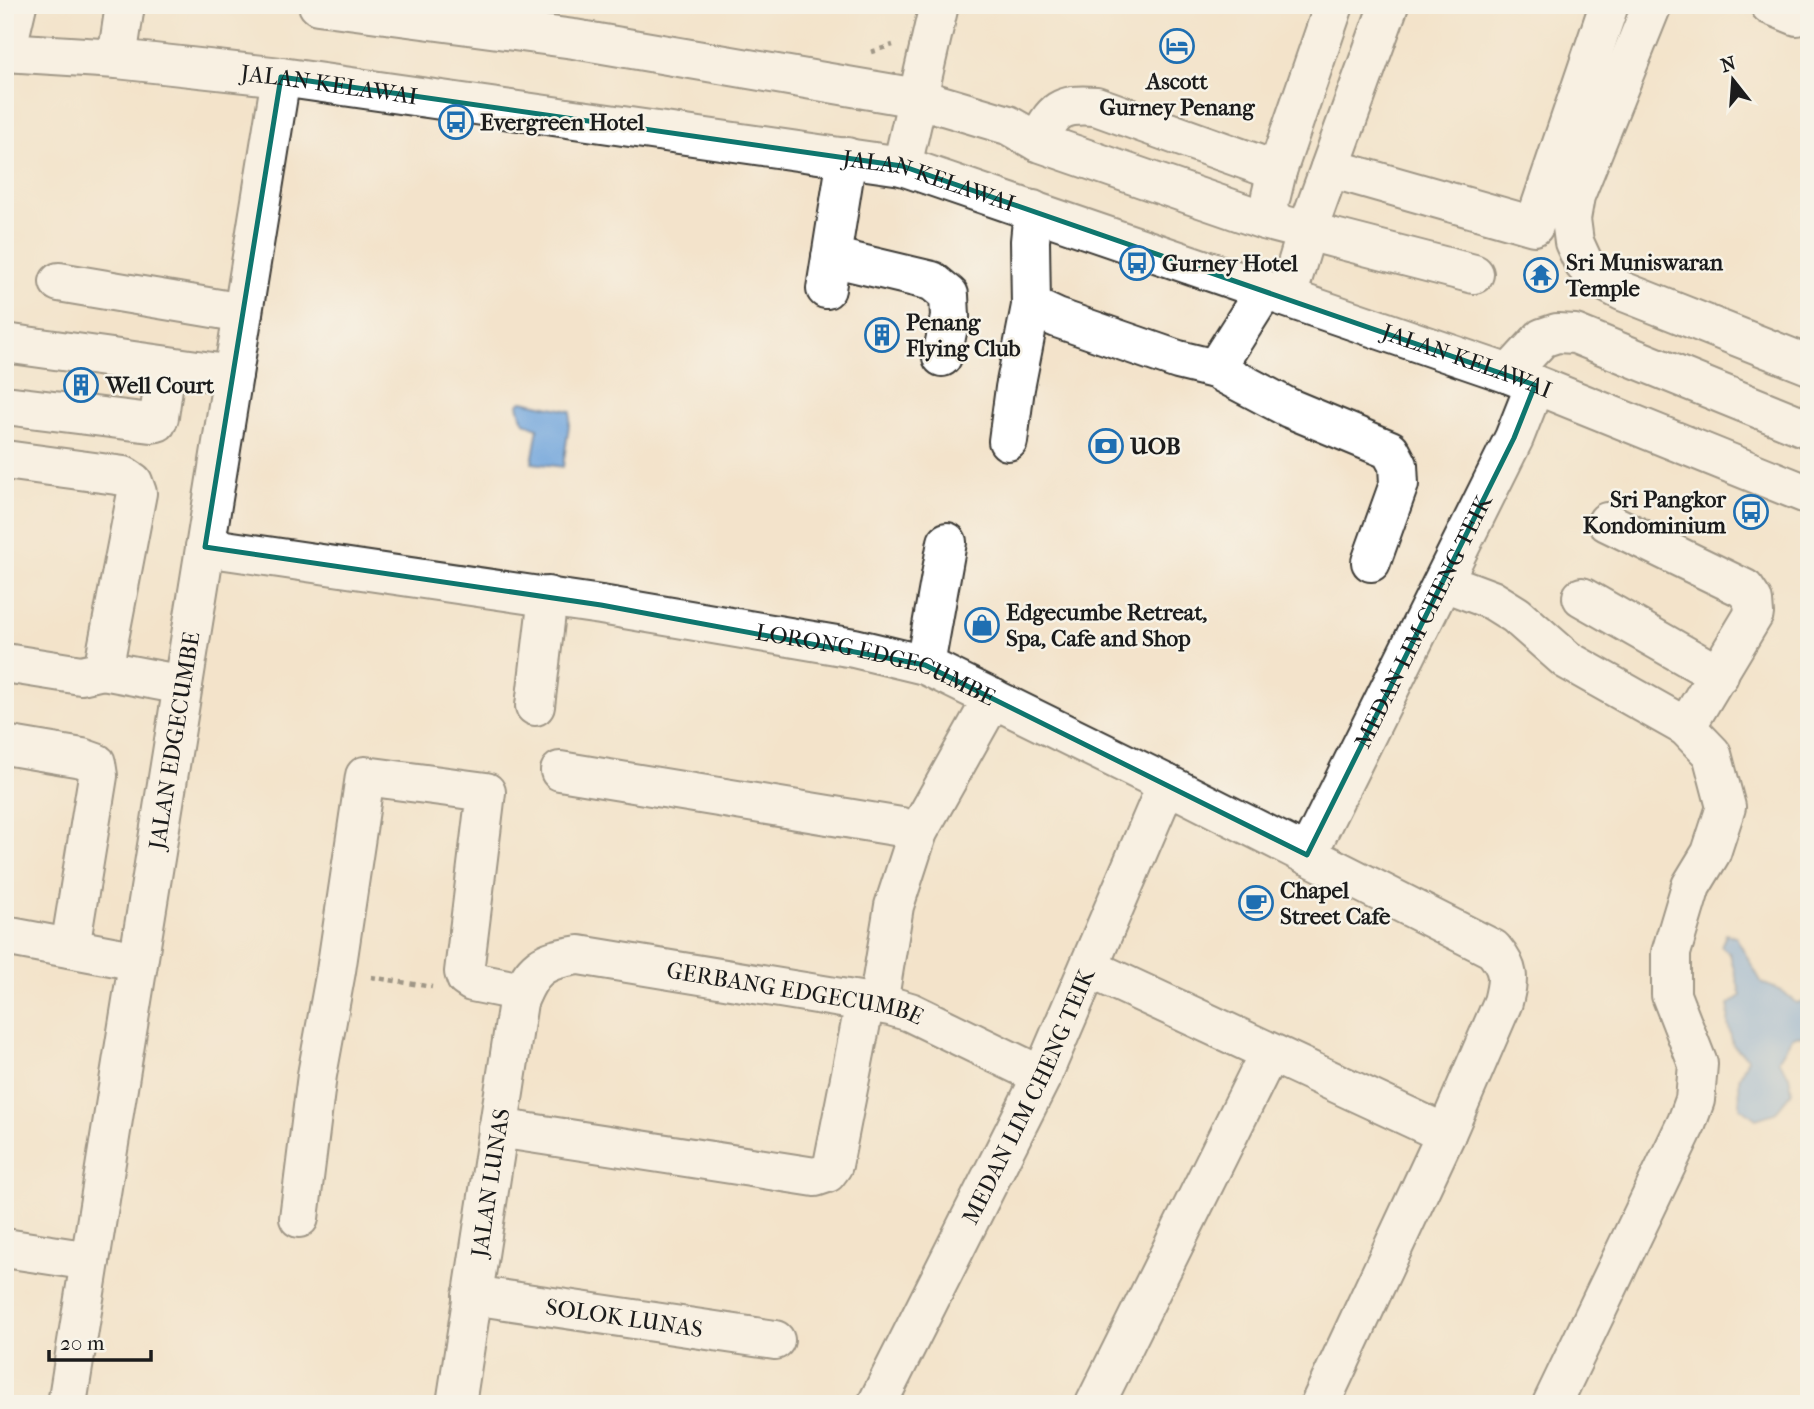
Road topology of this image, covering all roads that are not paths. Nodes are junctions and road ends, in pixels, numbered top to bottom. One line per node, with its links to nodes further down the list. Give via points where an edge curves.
1 (17, 5): 11 (street)
2 (125, 5): 12 (street)
3 (318, 5): 14 (street, via 574,39)
4 (939, 5): 14 (street)
5 (1334, 5): 19 (street)
6 (1389, 5): 18 (street)
7 (1609, 5): 18 (street, via 1534,226)
8 (1652, 5): 30 (street, via 1575,196 1574,242 1584,264 1611,286)
9 (1770, 5): 10 (street, via 1797,16)
10 (1802, 5)
11 (5, 52): 12 (street, JALAN KELAWAI)
12 (117, 59): 13 (street, JALAN KELAWAI)
13 (281, 77): 16 (street, JALAN KELAWAI); 27 (street, JALAN EDGECUMBE)
14 (917, 98): 15 (street, via 1009,125); 17 (street)
15 (1038, 142): 19 (street, via 1049,118 1058,111 1075,104 1096,106); 21 (street)
16 (847, 158): 17 (street, JALAN KELAWAI); 29 (street, via 829,273 932,281 949,295)
17 (902, 166): 20 (street, JALAN KELAWAI)
18 (1330, 168): 22 (street)
19 (1277, 171): 21 (street)
20 (1033, 210): 25 (street, JALAN KELAWAI); 26 (street)
21 (1264, 220): 22 (street)
22 (1307, 231): 23 (street); 25 (street)
23 (1474, 274)
24 (59, 282): 27 (street)
25 (1276, 293): 32 (street); 34 (street, JALAN KELAWAI)
26 (1031, 306): 32 (street); 37 (street)
27 (243, 313): 33 (street, JALAN EDGECUMBE)
28 (5, 344): 31 (street)
29 (942, 357)
30 (1809, 365)
31 (166, 366): 33 (street); 35 (street, via 157,422)
32 (1215, 369): 43 (street, via 1289,408 1390,450 1398,465 1399,484)
33 (233, 375): 42 (street, JALAN EDGECUMBE)
34 (1522, 379): 36 (street, via 1542,338 1574,334); 39 (street, JALAN KELAWAI); 44 (street, MEDAN LIM CHENG TEIK, via 1514,438)
35 (5, 405)
36 (1809, 429)
37 (1008, 441)
38 (5, 460): 49 (street, via 124,476 134,482 137,493)
39 (1809, 495)
40 (1607, 522): 50 (street, via 1745,589 1754,614)
41 (947, 542): 48 (street)
42 (205, 547): 45 (street, LORONG EDGECUMBE); 51 (street, JALAN EDGECUMBE)
43 (1371, 562)
44 (1444, 582): 54 (street, via 1492,600 1567,660); 59 (street, MEDAN LIM CHENG TEIK)
45 (548, 596): 48 (street, LORONG EDGECUMBE, via 854,648); 53 (street)
46 (1582, 597): 50 (street)
47 (5, 663): 49 (street, via 81,675)
48 (925, 665): 52 (street, LORONG EDGECUMBE)
49 (103, 670): 51 (street)
50 (1719, 675): 54 (street)
51 (183, 685): 62 (street, JALAN EDGECUMBE)
52 (993, 698): 57 (street, LORONG EDGECUMBE); 58 (street)
53 (535, 706)
54 (1686, 727): 80 (street, via 1712,754 1726,807 1711,853 1691,886 1671,953 1671,995 1698,1064 1695,1100)
55 (5, 745): 61 (street, via 96,763 98,776)
56 (560, 771): 58 (street)
57 (1167, 784): 59 (street, LORONG EDGECUMBE); 63 (street, MEDAN LIM CHENG TEIK)
58 (918, 832): 65 (street, via 894,906)
59 (1307, 855): 69 (street, LORONG EDGECUMBE, via 1493,949 1504,962 1508,982 1503,1002)
60 (5, 936): 61 (street)
61 (70, 948): 62 (street)
62 (138, 961): 72 (street, JALAN EDGECUMBE)
63 (1089, 968): 66 (street); 67 (street, MEDAN LIM CHENG TEIK)
64 (530, 980): 65 (street, GERBANG EDGECUMBE, via 557,958 579,955); 68 (street, JALAN LUNAS, via 518,1002); 70 (street, via 472,982 464,972 485,792 365,776)
65 (871, 1003): 67 (street, GERBANG EDGECUMBE, via 910,1012); 68 (street, via 833,1165 827,1173 815,1177)
66 (1269, 1053): 69 (street); 78 (street)
67 (1041, 1076): 77 (street, MEDAN LIM CHENG TEIK)
68 (498, 1128): 73 (street, JALAN LUNAS)
69 (1446, 1134): 79 (street)
70 (299, 1217)
71 (5, 1248): 72 (street)
72 (90, 1261): 75 (street, JALAN EDGECUMBE)
73 (472, 1295): 74 (street, SOLOK LUNAS); 76 (street, JALAN LUNAS)
74 (775, 1340)
75 (67, 1404)
76 (456, 1404)
77 (877, 1404)
78 (1096, 1404)
79 (1320, 1404)
80 (1552, 1404)

